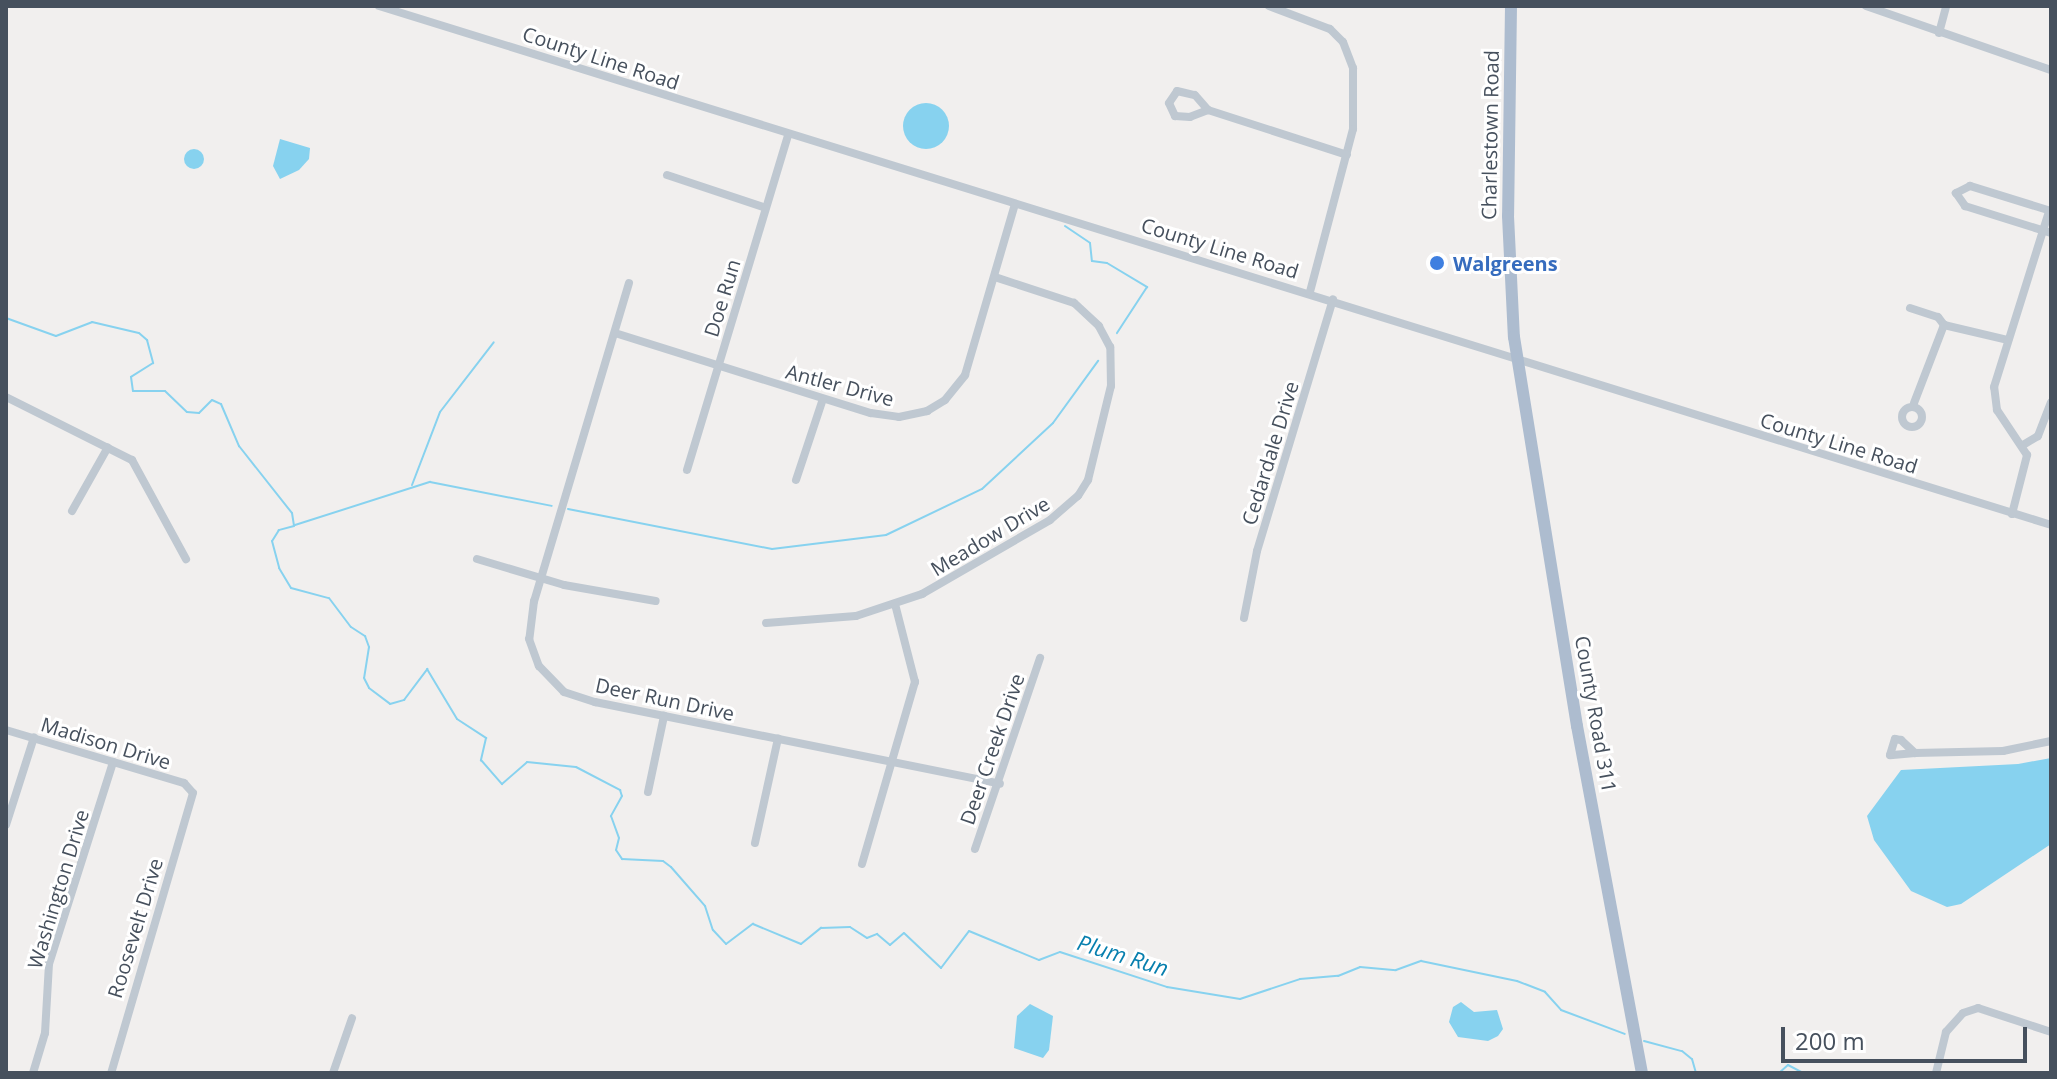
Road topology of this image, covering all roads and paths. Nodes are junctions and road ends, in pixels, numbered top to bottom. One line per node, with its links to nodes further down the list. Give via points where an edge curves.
1 (379, 6): 9 (street, County Line Road)
2 (1269, 6): 10 (street, via 1322,24 1348,50 1355,89)
3 (1511, 6): 24 (main road, Charlestown Road, via 1509,270)
4 (1866, 6): 6 (street)
5 (1946, 6): 6 (street)
6 (1939, 33): 7 (street)
7 (2051, 70)
8 (1208, 110): 8 (street, via 1186,91 1177,91 1169,103 1180,118); 10 (street)
9 (788, 136): 12 (street, County Line Road); 13 (street, Doe Run)
10 (1347, 155): 18 (street)
11 (667, 175): 13 (street)
12 (1015, 204): 16 (street, Antler Drive); 18 (street, County Line Road)
13 (766, 208): 25 (street, Doe Run)
14 (2050, 211): 15 (street); 15 (street, via 1970,186 1956,193 1965,206)
15 (2047, 232): 23 (street)
16 (995, 277): 27 (street, Antler Drive, via 965,375 945,400 899,417); 41 (street, Meadow Drive, via 1074,303 1099,326 1110,347 1111,386 1088,480 1070,505 1050,520 956,578)
17 (629, 283): 22 (street, Deer Run Drive)
18 (1310, 292): 19 (street, County Line Road)
19 (1333, 299): 24 (street, County Line Road); 42 (street, Cedardale Drive, via 1257,551)
20 (1910, 308): 21 (street, via 1938,317)
21 (1944, 325): 23 (street); 29 (street)
22 (615, 333): 25 (street, Antler Drive); 39 (street, Deer Run Drive)
23 (2008, 340): 30 (street, via 1993,395 1997,410)
24 (1519, 360): 35 (street, County Line Road); 65 (main road, County Road 311, via 1577,726)
25 (718, 366): 27 (street, Antler Drive); 32 (street, Doe Run)
26 (6, 397): 31 (street)
27 (823, 399): 33 (street)
28 (2051, 402): 30 (street, via 2038,436)
29 (1914, 403)
30 (2023, 445): 35 (street, via 2026,468)
31 (108, 447): 34 (street); 37 (street, via 139,467)
32 (687, 470)
33 (796, 480)
34 (72, 511)
35 (2012, 514): 36 (street, County Line Road)
36 (2051, 525)
37 (186, 559)
38 (477, 559): 39 (street)
39 (540, 579): 40 (street); 45 (street, Deer Run Drive, via 529,639 551,681 595,702)
40 (656, 601)
41 (895, 604): 43 (street, Meadow Drive, via 856,616); 51 (street, via 915,682)
42 (1244, 618)
43 (766, 623)
44 (1040, 658): 53 (street, Deer Creek Drive)
45 (664, 716): 48 (street, Deer Run Drive); 54 (street)
46 (6, 730): 47 (street, Madison Drive)
47 (34, 737): 52 (street, Madison Drive); 56 (street)
48 (778, 738): 51 (street, Deer Run Drive); 57 (street)
49 (2051, 741): 50 (street, via 2003,751)
50 (1915, 753)
51 (893, 761): 53 (street, Deer Run Drive); 59 (street)
52 (113, 762): 55 (street, Madison Drive, via 184,783); 62 (street, Washington Drive, via 49,964 45,1033)
53 (1000, 784): 58 (street, Deer Creek Drive)
54 (648, 792)
55 (193, 793): 63 (street, Roosevelt Drive)
56 (6, 825)
57 (755, 843)
58 (975, 849)
59 (862, 864)
60 (352, 1018): 64 (street)
61 (2051, 1032): 66 (street, via 1978,1008 1963,1013 1946,1032)
62 (33, 1073)
63 (111, 1073)
64 (333, 1073)
65 (1642, 1073)
66 (1936, 1073)

